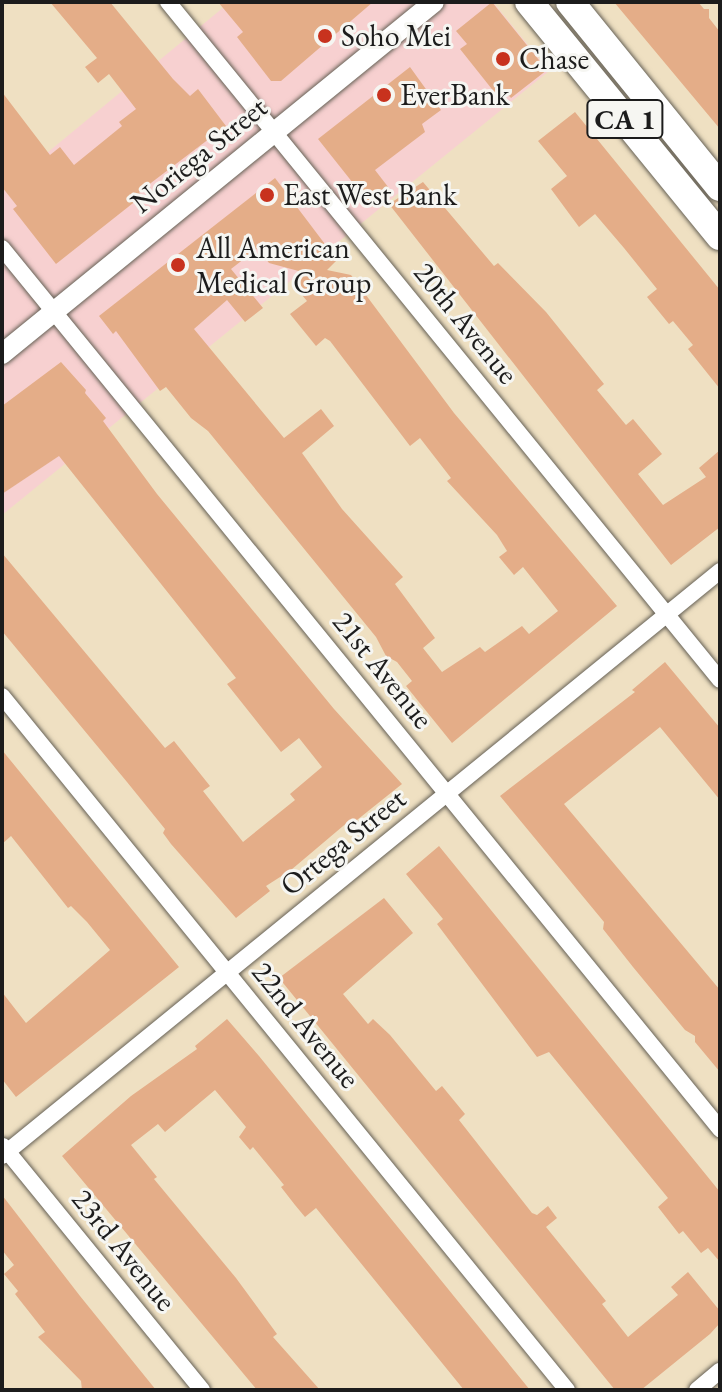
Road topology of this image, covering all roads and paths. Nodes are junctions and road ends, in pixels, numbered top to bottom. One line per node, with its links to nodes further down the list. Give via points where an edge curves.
1 (168, 2): 5 (street, 20th Avenue)
2 (434, 2): 5 (street, Noriega Street)
3 (529, 2): 7 (highway, CA 1)
4 (570, 2): 6 (highway, CA 1)
5 (274, 133): 9 (street, Noriega Street); 12 (street, 20th Avenue)
6 (720, 187)
7 (720, 236)
8 (2, 248): 9 (street, 21st Avenue)
9 (54, 312): 10 (street, Noriega Street); 15 (street, 21st Avenue)
10 (2, 354)
11 (720, 571): 12 (street, Ortega Street)
12 (667, 615): 13 (street, 20th Avenue); 15 (street, Ortega Street)
13 (720, 680)
14 (2, 696): 16 (street, 22nd Avenue)
15 (447, 794): 16 (street, Ortega Street); 17 (street, 21st Avenue)
16 (227, 973): 18 (street, Ortega Street); 21 (street, 22nd Avenue)
17 (720, 1129)
18 (4, 1151): 20 (street, 23rd Avenue)
19 (720, 1371): 22 (street)
20 (202, 1390)
21 (567, 1390)
22 (697, 1390)

